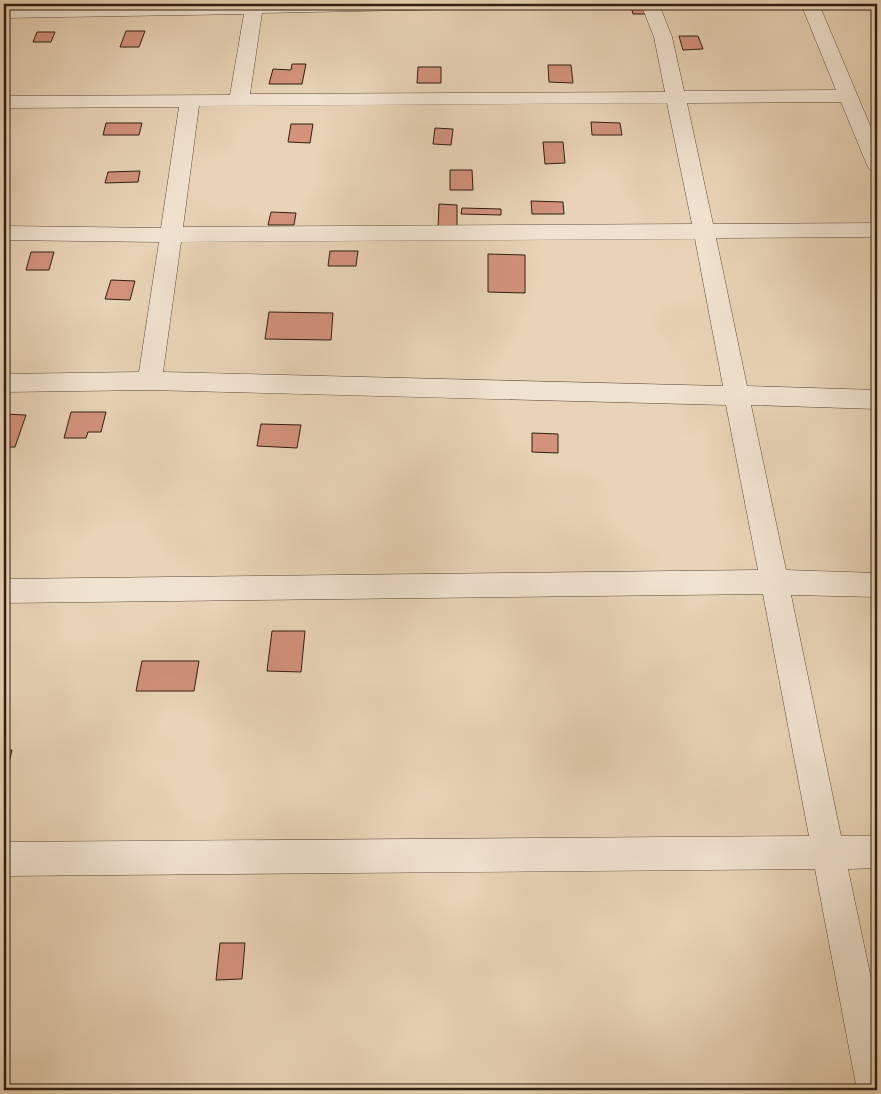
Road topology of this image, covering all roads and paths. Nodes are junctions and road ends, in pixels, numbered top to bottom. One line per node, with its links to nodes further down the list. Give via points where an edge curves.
1 (457, 4): 4 (street)
2 (650, 4): 8 (street, via 663,37)
3 (810, 4): 7 (street)
4 (328, 5): 5 (street)
5 (254, 8): 6 (street); 10 (street)
6 (16, 10)
7 (849, 96): 8 (street); 12 (street)
8 (676, 99): 10 (street); 14 (street)
9 (190, 101): 10 (street); 11 (street); 16 (street)
10 (239, 101)
11 (4, 102)
12 (877, 165)
13 (877, 230): 14 (street)
14 (704, 232): 16 (street); 19 (street)
15 (4, 233): 16 (street)
16 (172, 235): 17 (street)
17 (150, 381): 18 (street); 19 (street)
18 (4, 384)
19 (738, 396): 20 (street); 21 (street)
20 (877, 399)
21 (775, 582): 22 (street); 23 (street); 24 (street)
22 (877, 585)
23 (4, 591)
24 (828, 851): 25 (street); 26 (street); 27 (street)
25 (877, 852)
26 (4, 860)
27 (876, 1090)

